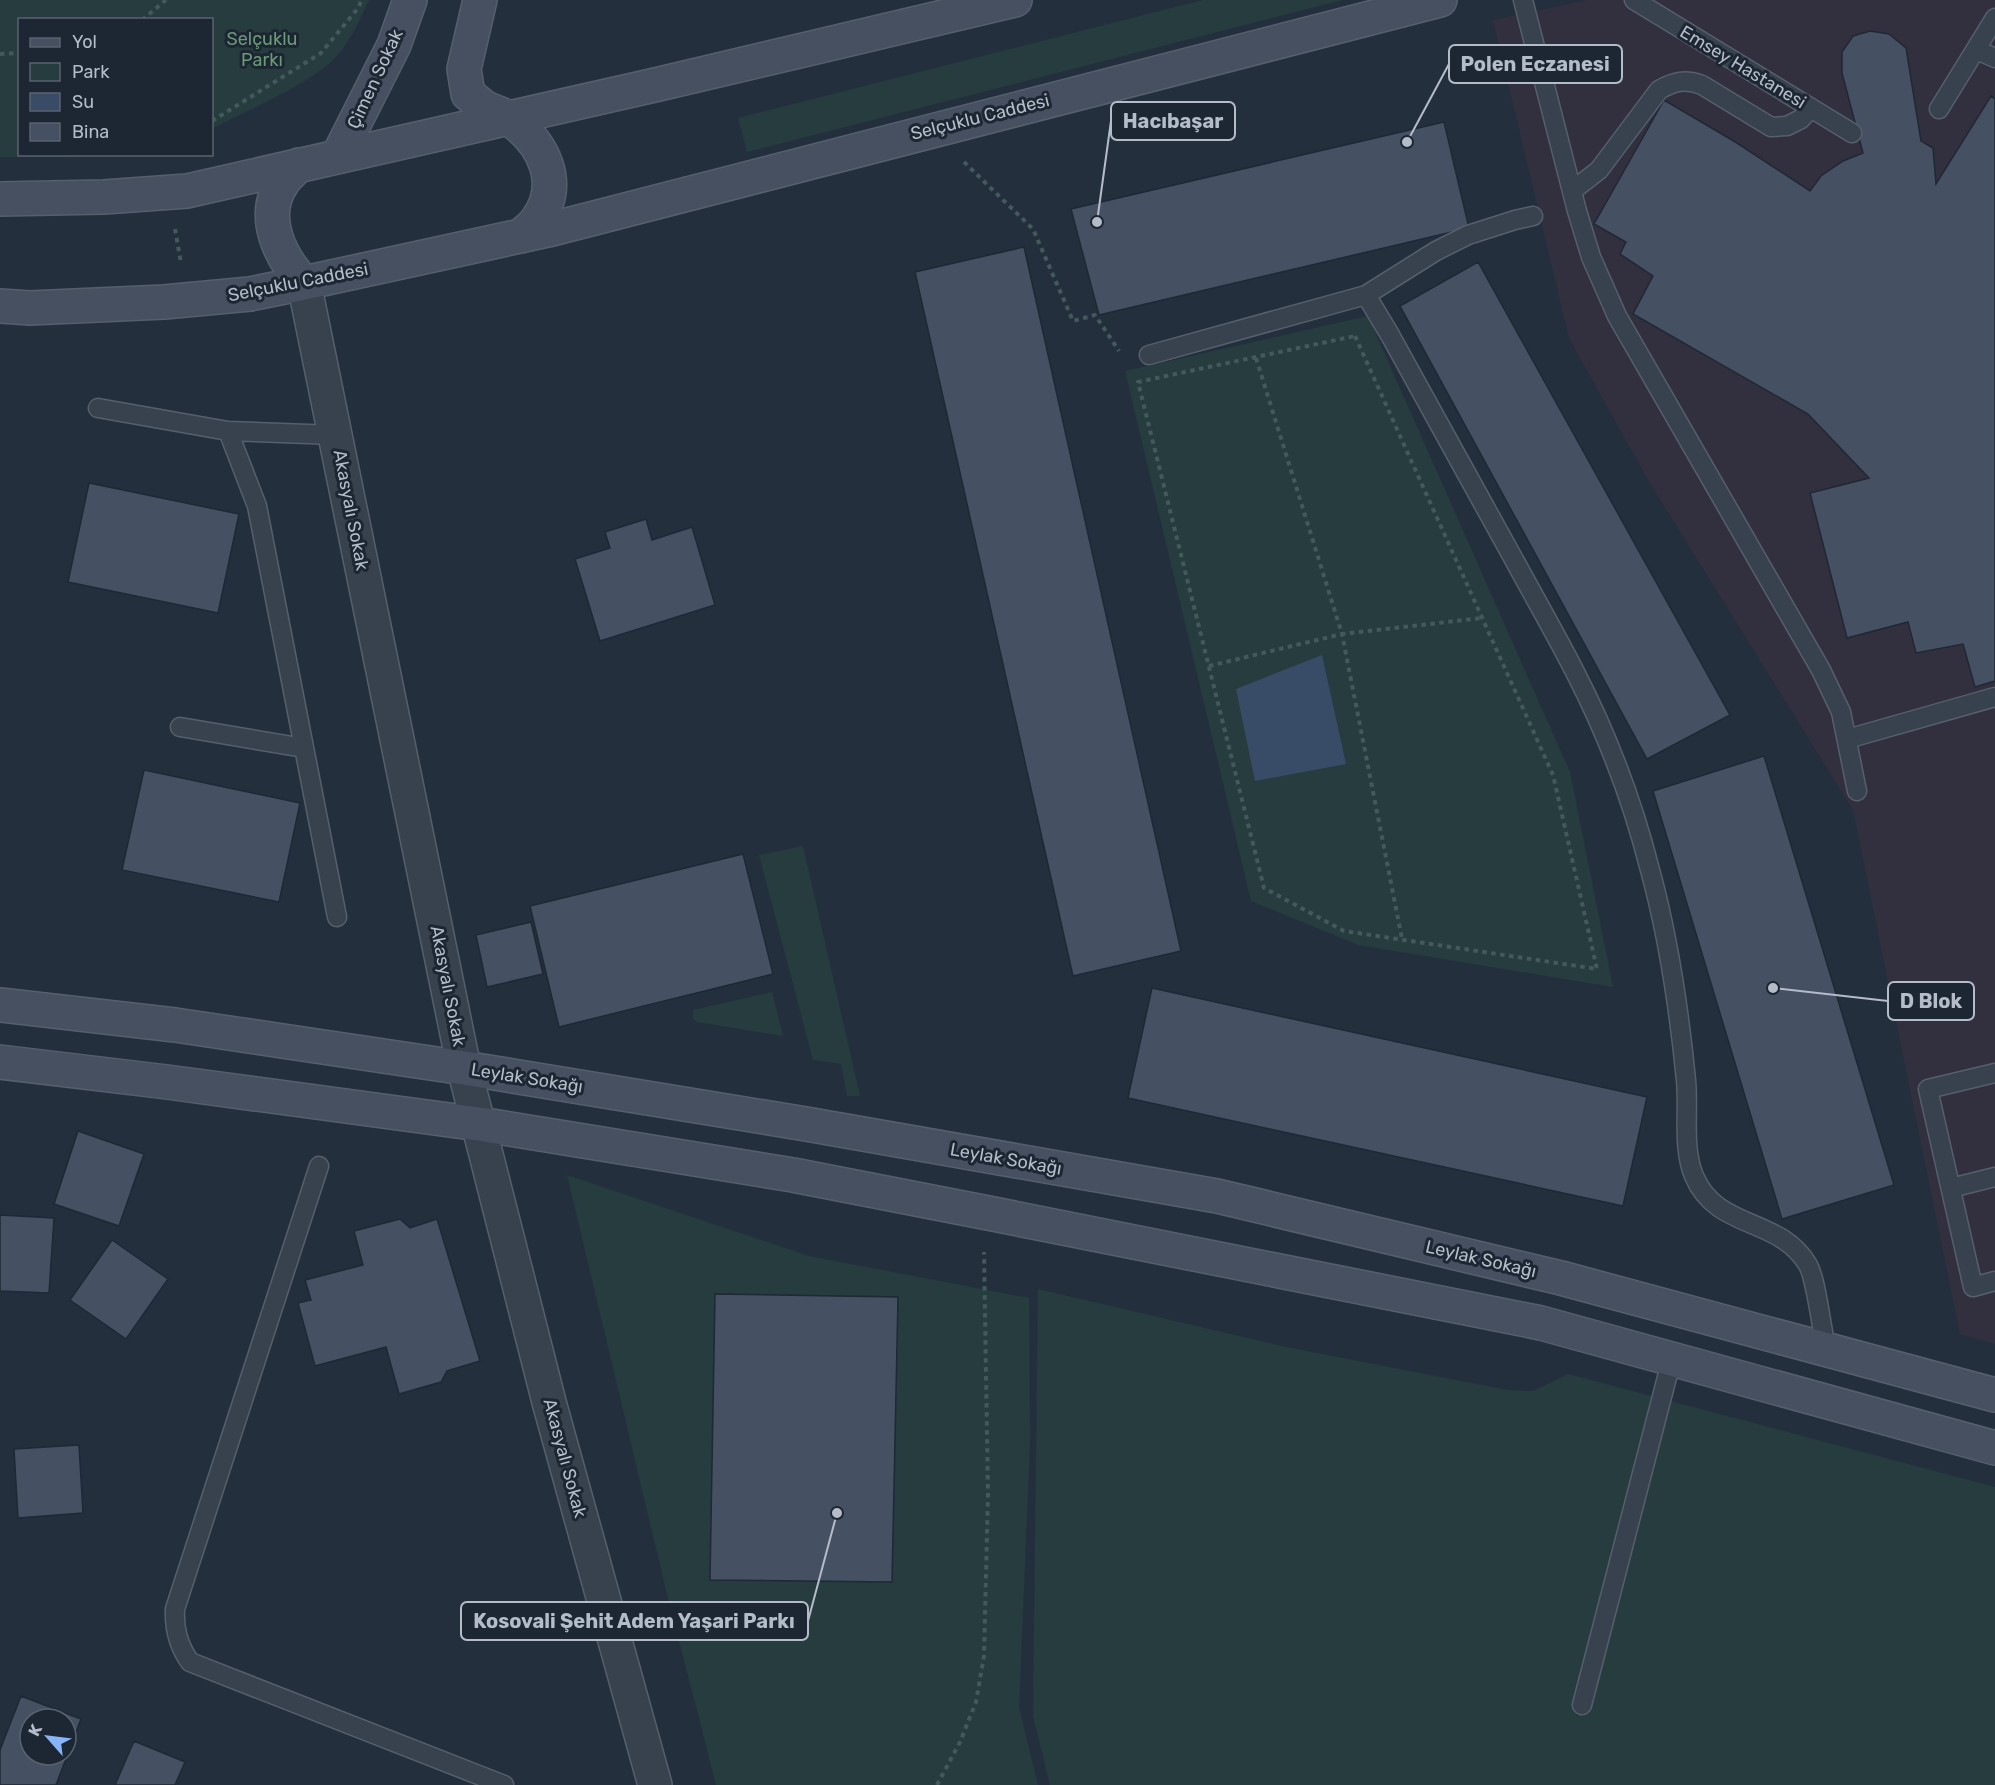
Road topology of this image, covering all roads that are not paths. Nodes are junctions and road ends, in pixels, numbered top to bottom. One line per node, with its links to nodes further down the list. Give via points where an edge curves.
1 (410, 0): 14 (street, Çimen Sokak, via 394,45)
2 (480, 0): 12 (street, via 464,69 468,94 484,107)
3 (1015, 0): 12 (street)
4 (1440, 0): 19 (street, Selçuklu Caddesi)
5 (1523, 0): 16 (lane)
6 (1634, 0): 10 (lane, Emsey Hastanesi)
7 (1995, 18): 8 (lane)
8 (1977, 50): 9 (lane); 11 (lane)
9 (1995, 58)
10 (1811, 108): 13 (lane, Emsey Hastanesi); 16 (lane, via 1787,126 1771,127 1702,85 1685,81 1668,85 1659,90 1599,170)
11 (1939, 109)
12 (508, 117): 14 (street); 19 (street, via 534,141 548,170 546,205)
13 (1852, 133)
14 (338, 156): 15 (street)
15 (299, 165): 17 (street, via 180,192); 20 (street, via 282,183 272,219 282,252)
16 (1572, 191): 29 (lane, via 1591,257 1617,316 1821,670 1841,712)
17 (0, 199)
18 (1533, 216): 21 (lane, via 1468,235)
19 (520, 236): 20 (street, Selçuklu Caddesi)
20 (304, 283): 22 (street, Selçuklu Caddesi, via 250,294 164,302); 26 (street, Akasyalı Sokak)
21 (1366, 295): 23 (lane); 42 (lane, via 1576,674 1629,802 1667,940 1679,1012 1689,1159 1695,1178 1722,1211 1783,1238 1800,1253 1810,1269)
22 (0, 306)
23 (1149, 355)
24 (98, 408): 25 (lane)
25 (228, 430): 26 (lane); 30 (lane, via 257,506)
26 (336, 435): 35 (street, Akasyalı Sokak)
27 (1995, 698): 29 (lane)
28 (180, 727): 30 (lane)
29 (1846, 740): 31 (lane)
30 (304, 748): 32 (lane)
31 (1857, 791)
32 (337, 917)
33 (0, 1005): 35 (street, Leylak Sokağı, via 175,1025)
34 (0, 1062): 37 (street)
35 (464, 1068): 37 (street, Akasyalı Sokak); 42 (street, Leylak Sokağı, via 1217,1196 1561,1278)
36 (1995, 1073): 40 (lane, via 1928,1089)
37 (479, 1124): 43 (street, via 793,1175 983,1212 1541,1323); 48 (street, Akasyalı Sokak, via 549,1402)
38 (319, 1166): 47 (lane, via 175,1609 179,1643 190,1662)
39 (1995, 1177): 40 (lane)
40 (1951, 1188): 41 (lane, via 1972,1287)
41 (1995, 1281)
42 (1826, 1349): 44 (street, Leylak Sokağı)
43 (1672, 1358): 45 (street); 46 (lane)
44 (1995, 1395)
45 (1995, 1448)
46 (1582, 1705)
47 (504, 1785)
48 (655, 1785)

